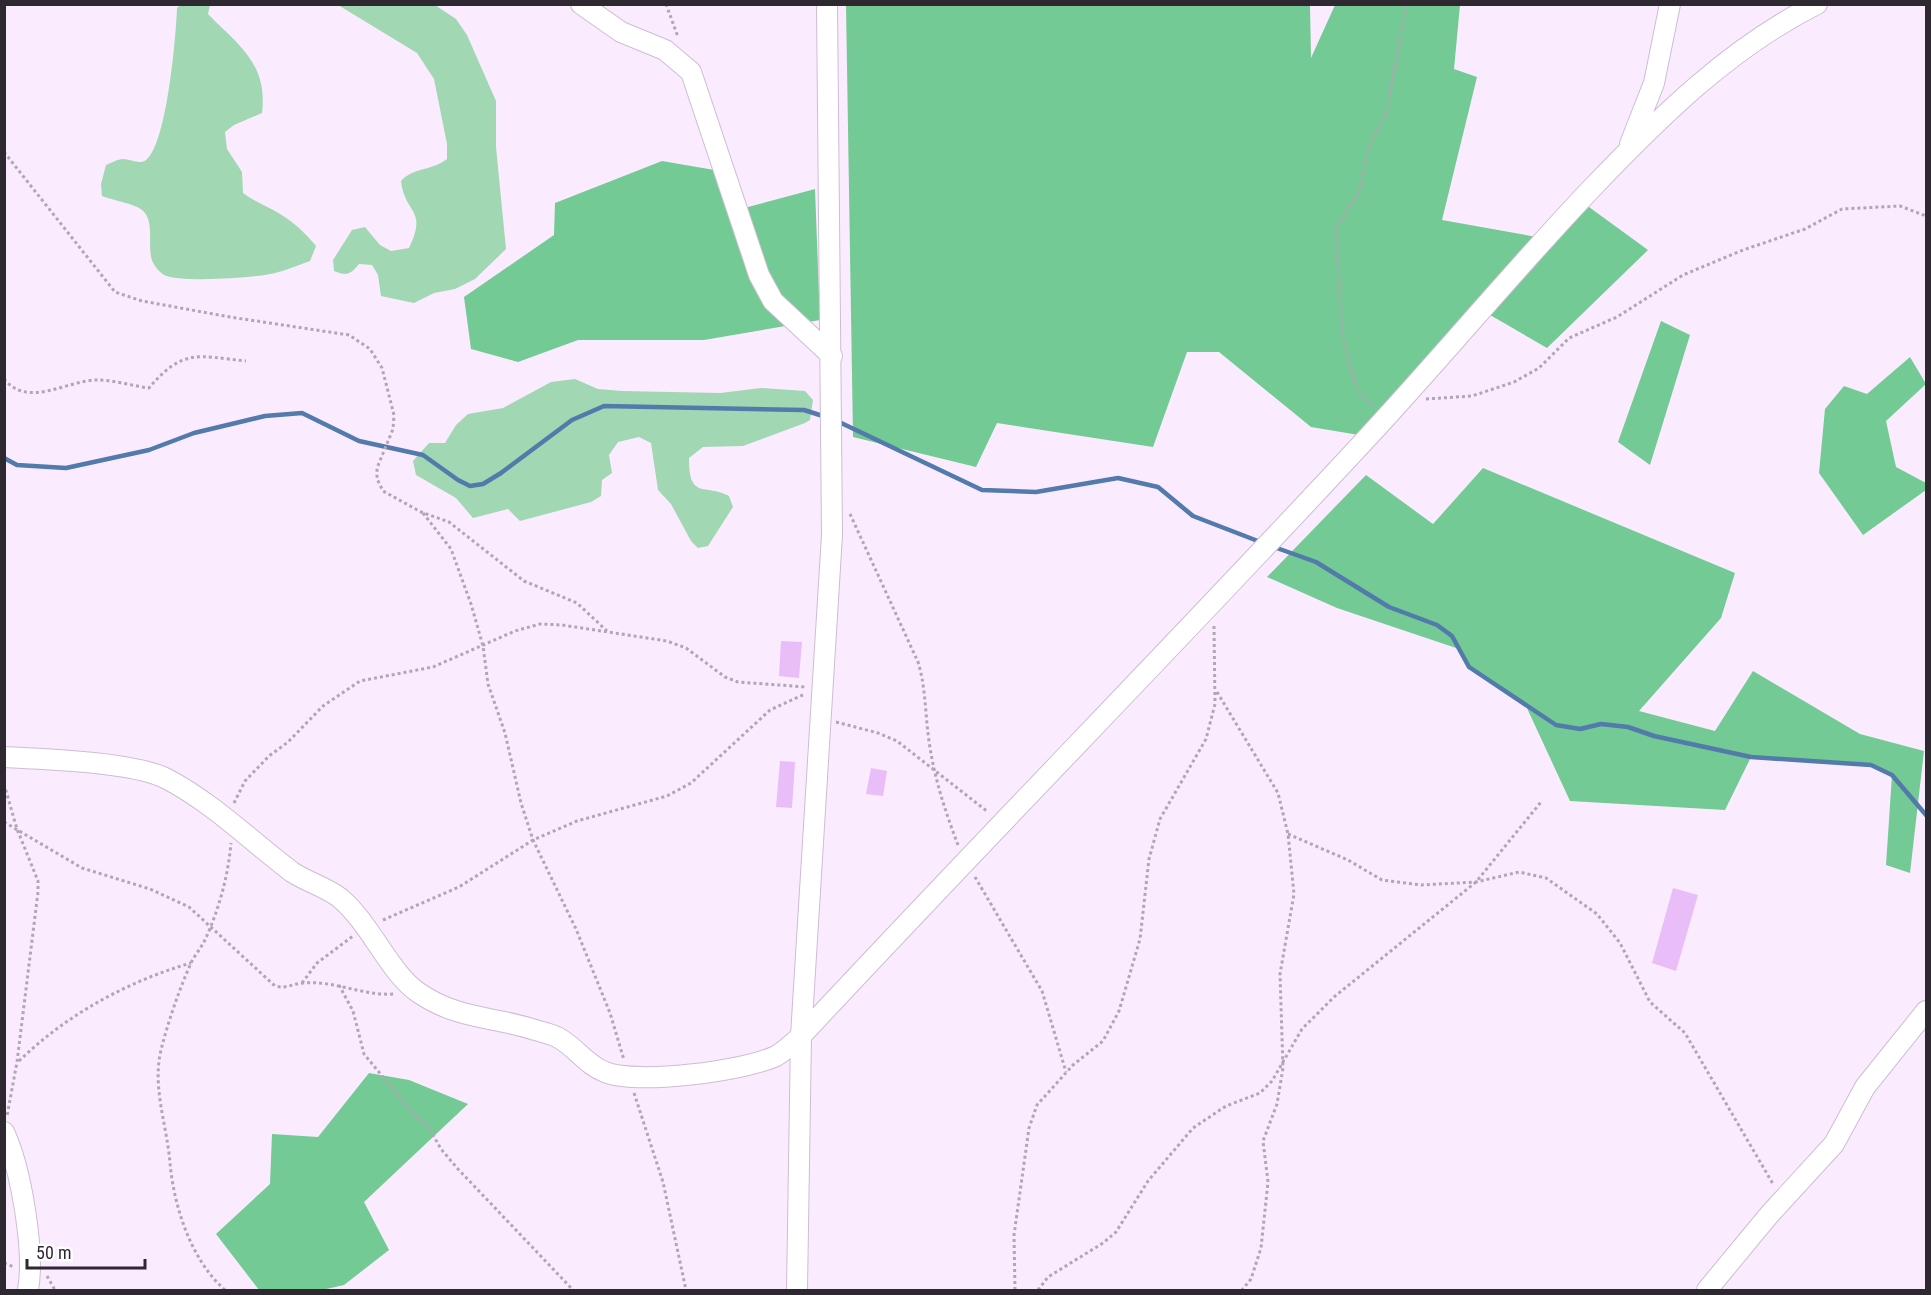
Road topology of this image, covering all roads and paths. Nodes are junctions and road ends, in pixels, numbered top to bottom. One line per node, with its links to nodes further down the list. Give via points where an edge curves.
1 (581, 4): 9 (street, via 621,32 664,50 691,72 759,275 773,301)
2 (827, 4): 9 (street)
3 (1407, 4): 13 (path, via 1386,113 1369,146 1359,190 1336,229 1342,331 1350,367 1359,392)
4 (1670, 4): 6 (street, via 1654,83)
5 (1817, 4): 6 (street, via 1736,53)
6 (1628, 149): 12 (street)
7 (4, 152): 15 (path, via 115,292 142,301 349,335 370,348 382,368 394,415 377,479 383,491)
8 (1926, 216): 12 (path, via 1900,206 1842,209 1805,229 1683,275 1617,317 1569,339 1539,368 1514,382 1472,396)
9 (832, 356): 19 (street, via 832,535)
10 (246, 361): 11 (path, via 203,357 178,360 149,388 97,380 33,394 21,393)
11 (4, 379)
12 (1403, 398): 13 (street)
13 (1386, 417): 16 (street)
14 (849, 510): 23 (path, via 918,662 925,686)
15 (422, 512): 17 (path, via 449,522 524,581 577,603); 18 (path, via 451,549)
16 (1213, 602): 20 (path); 27 (street)
17 (609, 633): 18 (path, via 540,624); 19 (path, via 677,644 703,658 724,677 738,682)
18 (483, 646): 28 (path, via 433,667 360,681 323,706 245,781 234,800); 31 (path, via 488,684)
19 (822, 688): 21 (street); 31 (path, via 770,710 692,783 667,796 577,821)
20 (1216, 690): 30 (path, via 1278,793); 44 (path, via 1206,739 1160,819 1149,859 1140,939 1119,1011 1103,1041)
21 (820, 718): 23 (path, via 897,741); 41 (street)
22 (4, 757): 28 (street, via 99,764 146,772 165,778)
23 (933, 767): 27 (path); 32 (path)
24 (4, 784): 29 (path)
25 (1541, 802): 33 (path)
26 (4, 822): 29 (path)
27 (1001, 823): 32 (street)
28 (232, 825): 34 (path, via 225,885); 35 (street, via 295,874 339,897)
29 (17, 829): 34 (path, via 82,868 150,889 189,907); 42 (path, via 38,881 38,892)
30 (1288, 834): 33 (path, via 1348,860 1382,880 1421,885); 43 (path, via 1294,894 1280,974)
31 (533, 840): 35 (path, via 459,887); 45 (path, via 576,929 610,1013)
32 (964, 861): 41 (street); 44 (path, via 1042,991)
33 (1476, 882): 43 (path, via 1334,997 1302,1029); 47 (path, via 1519,872 1546,878 1597,914 1620,943 1650,1002 1685,1033)
34 (211, 925): 36 (path); 37 (path, via 275,986)
35 (369, 928): 37 (path, via 317,963); 39 (street)
36 (191, 963): 42 (path, via 113,993 41,1039); 49 (path, via 161,1051 157,1086 168,1136 175,1204 188,1235 216,1282)
37 (302, 983): 38 (path)
38 (339, 985): 39 (path, via 384,995); 50 (path, via 353,1011 364,1054 428,1126 457,1168)
39 (418, 993): 45 (street, via 452,1011 558,1037 593,1067)
40 (1926, 1011): 47 (street, via 1865,1087 1834,1144)
41 (801, 1036): 45 (street, via 777,1055 757,1063 691,1074); 52 (street)
42 (17, 1062): 46 (path)
43 (1284, 1063): 54 (path, via 1260,1093 1226,1106 1193,1128 1148,1181 1116,1232 1048,1277); 55 (path, via 1277,1104 1263,1141 1268,1182 1261,1248 1251,1279)
44 (1066, 1072): 53 (path, via 1037,1105 1029,1128 1014,1235)
45 (629, 1078): 51 (path, via 663,1182)
46 (5, 1133): 48 (street, via 30,1236)
47 (1782, 1200): 56 (street)
48 (28, 1290)
49 (225, 1290)
50 (573, 1290)
51 (686, 1290)
52 (796, 1290)
53 (1015, 1290)
54 (1038, 1290)
55 (1242, 1290)
56 (1707, 1290)

